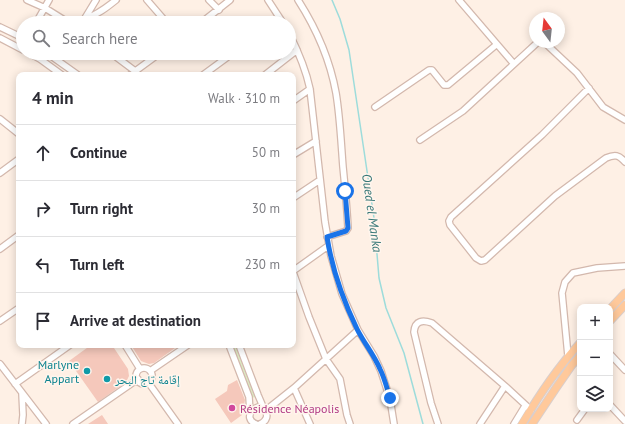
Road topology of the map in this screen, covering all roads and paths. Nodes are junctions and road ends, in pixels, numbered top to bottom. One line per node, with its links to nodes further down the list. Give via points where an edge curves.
1 (27, 0): 11 (street)
2 (49, 0): 11 (street)
3 (96, 0): 15 (street)
4 (116, 0): 16 (street)
5 (147, 0): 17 (street)
6 (209, 0): 12 (street)
7 (230, 0): 12 (street)
8 (268, 0): 19 (street)
9 (298, 0): 57 (street, via 324,52 339,113 348,228)
10 (459, 0): 23 (street)
11 (45, 8): 13 (street); 14 (street)
12 (219, 10): 18 (street)
13 (40, 16)
14 (58, 16)
15 (86, 16)
16 (93, 16)
17 (161, 16)
18 (211, 16)
19 (279, 16)
20 (0, 27): 21 (street)
21 (16, 35)
22 (0, 38): 24 (street)
23 (496, 45): 34 (street); 44 (street, via 448,85 429,70)
24 (16, 46)
25 (531, 48): 34 (street)
26 (550, 48): 41 (street)
27 (297, 50): 42 (street)
28 (41, 60): 35 (street)
29 (57, 60): 36 (street)
30 (121, 60): 37 (street)
31 (152, 60): 38 (street)
32 (223, 60): 39 (street)
33 (284, 60): 40 (street)
34 (514, 64): 48 (street, via 463,111)
35 (58, 72)
36 (74, 72)
37 (136, 72)
38 (138, 72)
39 (207, 72)
40 (269, 72)
41 (589, 88): 46 (street, via 603,107); 52 (street, via 542,135 451,217 450,225 476,258 485,260 555,196 606,158 616,155)
42 (310, 89): 43 (street); 49 (street)
43 (296, 99)
44 (374, 107)
45 (0, 119): 47 (street)
46 (625, 120)
47 (16, 132)
48 (420, 140)
49 (316, 142): 50 (street); 54 (street)
50 (296, 153)
51 (16, 161): 53 (street)
52 (625, 162)
53 (0, 173)
54 (320, 180): 55 (street); 57 (street)
55 (296, 196)
56 (16, 237): 59 (street)
57 (327, 237): 58 (street)
58 (328, 246): 61 (street); 69 (street, via 342,294)
59 (0, 249)
60 (625, 266): 76 (street, via 574,272 565,282 562,293)
61 (296, 270)
62 (296, 280): 78 (street)
63 (625, 293): 65 (main road)
64 (625, 305): 67 (main road)
65 (613, 306)
66 (16, 310): 68 (street)
67 (613, 318)
68 (0, 321)
69 (358, 330): 78 (street); 108 (street, via 381,371 390,398)
70 (577, 346): 76 (main road)
71 (66, 348): 87 (street)
72 (127, 348): 81 (street)
73 (184, 348): 84 (street)
74 (230, 348): 94 (street, via 248,398)
75 (240, 348): 93 (street)
76 (568, 356): 91 (main road)
77 (613, 357): 83 (street)
78 (326, 359): 89 (street); 107 (street, via 340,381)
79 (577, 359): 113 (main road)
80 (0, 364): 82 (street)
81 (140, 369): 84 (street, via 146,368); 85 (street, via 137,373)
82 (3, 370): 87 (street)
83 (625, 370)
84 (150, 371): 86 (street, via 152,377)
85 (138, 379): 86 (street, via 142,383); 102 (street)
86 (148, 382): 103 (street)
87 (15, 384): 90 (street)
88 (505, 386): 91 (street); 109 (street, via 432,323 417,323 414,332); 110 (street)
89 (294, 388): 93 (street); 106 (street)
90 (22, 393): 100 (street); 101 (street)
91 (528, 408): 111 (street); 112 (main road)
92 (613, 408): 98 (street)
93 (265, 410): 94 (street, via 255,408); 96 (street)
94 (250, 412): 99 (street)
95 (583, 412): 97 (street)
96 (267, 417): 104 (street); 105 (street)
97 (577, 420)
98 (625, 421)
99 (253, 423)
100 (22, 424)
101 (46, 424)
102 (73, 424)
103 (178, 424)
104 (260, 424)
105 (270, 424)
106 (310, 424)
107 (350, 424)
108 (394, 424)
109 (438, 424)
110 (480, 424)
111 (514, 424)
112 (522, 424)
113 (532, 424)

